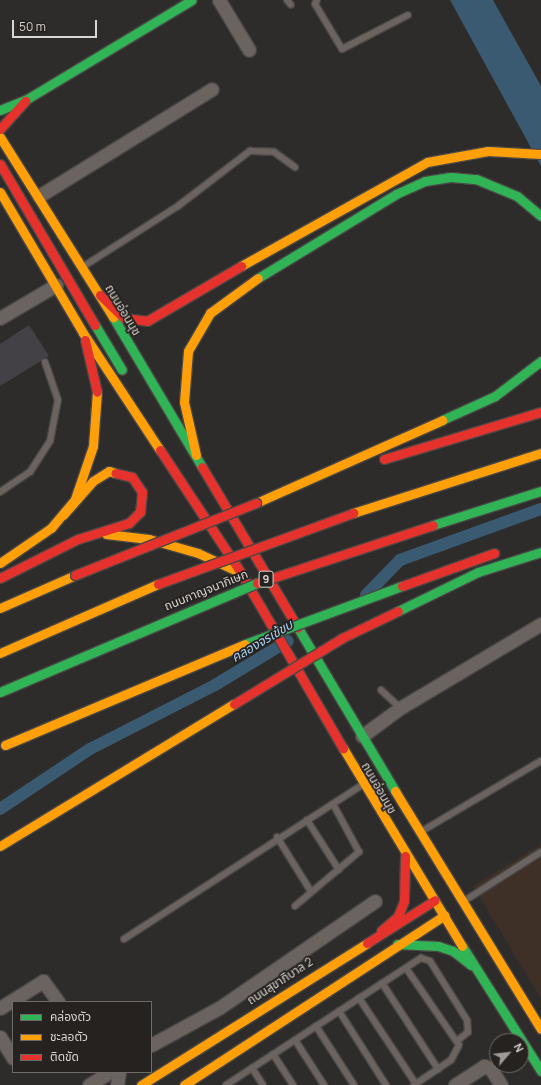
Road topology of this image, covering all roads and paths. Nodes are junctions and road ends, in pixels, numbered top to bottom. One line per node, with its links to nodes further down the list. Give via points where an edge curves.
1 (219, 0): 5 (street)
2 (317, 0): 4 (lane, via 315,4 342,49)
3 (189, 1): 7 (main road)
4 (408, 15)
5 (249, 50)
6 (212, 89): 17 (street)
7 (27, 98): 8 (main road); 9 (main road)
8 (0, 110)
9 (0, 130)
10 (0, 137): 15 (main road, ถนนอ่อนนุช)
11 (541, 154): 21 (main road, via 488,151 456,154 428,162 389,181 147,321 124,318)
12 (0, 164): 29 (main road, ถนนอ่อนนุช, bridge)
13 (295, 167): 19 (lane, via 274,152 250,151 178,206)
14 (0, 169): 15 (main road, via 10,166)
15 (23, 173): 17 (main road, ถนนอ่อนนุช)
16 (0, 192): 20 (main road, ถนนอ่อนนุช)
17 (39, 196): 19 (main road, ถนนอ่อนนุช)
18 (541, 216): 28 (main road, via 517,196 476,179 452,177 425,181 396,194 251,282 210,313 188,351 183,375 184,402)
19 (83, 267): 21 (main road, ถนนอ่อนนุช)
20 (56, 285): 22 (street); 23 (main road, ถนนอ่อนนุช)
21 (100, 295): 28 (main road, ถนนอ่อนนุช)
22 (0, 318)
23 (83, 333): 34 (main road, ถนนอ่อนนุช); 35 (main road, via 97,393 97,422 82,480)
24 (541, 361): 33 (main road, via 519,381 495,396)
25 (45, 362): 31 (lane, via 58,400 50,442 30,472)
26 (541, 412): 33 (main road, via 434,442)
27 (541, 453): 45 (main road, ถนนกาญจนาภิเษก, bridge, via 391,499 176,577)
28 (196, 455): 32 (main road, ถนนอ่อนนุช)
29 (181, 469): 32 (main road, ถนนอ่อนนุช); 34 (main road, ถนนอ่อนนุช)
30 (541, 491): 47 (main road, ถนนกาญจนาภิเษก / 9, bridge, via 289,570 166,619)
31 (0, 492)
32 (221, 498): 49 (main road, ถนนอ่อนนุช, bridge)
33 (256, 503): 43 (main road, bridge, via 134,549)
34 (202, 514): 41 (main road, ถนนอ่อนนุช)
35 (63, 515): 36 (main road, via 104,473 120,472 132,477 143,498 137,516 123,525); 40 (main road, via 38,539)
36 (95, 534): 41 (main road, via 160,542 198,553); 42 (main road)
37 (503, 550): 50 (main road, bridge, via 222,652)
38 (0, 551): 40 (lane)
39 (541, 552): 57 (main road, bridge, via 478,572 342,638)
40 (2, 562)
41 (241, 573): 52 (main road, ถนนอ่อนนุช, bridge, via 263,616 316,699)
42 (0, 578)
43 (0, 608)
44 (541, 624): 48 (street)
45 (0, 652)
46 (381, 690): 48 (lane)
47 (0, 692)
48 (400, 708): 49 (street)
49 (362, 736): 55 (main road, ถนนอ่อนนุช)
50 (3, 746)
51 (541, 761): 55 (lane)
52 (363, 784): 53 (lane); 59 (main road, ถนนอ่อนนุช)
53 (332, 804): 54 (lane); 60 (lane, via 360,850)
54 (307, 820): 56 (lane); 60 (lane)
55 (419, 832): 62 (main road, ถนนอ่อนนุช)
56 (277, 837): 61 (lane); 68 (lane)
57 (0, 846)
58 (541, 852): 64 (lane)
59 (405, 856): 62 (main road, ถนนอ่อนนุช); 67 (main road, via 404,901 398,916)
60 (339, 870): 61 (lane)
61 (310, 890): 65 (lane)
62 (444, 894): 64 (main road, ถนนอ่อนนุช); 66 (main road, ถนนอ่อนนุช); 67 (main road, ถนนสุขาภิบาล 2)
63 (375, 901): 82 (street, via 219,1008)
64 (462, 902): 66 (main road); 78 (main road, ถนนอ่อนนุช)
65 (295, 906)
66 (445, 915): 69 (main road); 71 (main road, ถนนอ่อนนุช)
67 (381, 931): 90 (main road, ถนนสุขาภิบาล 2)
68 (124, 939)
69 (397, 944): 71 (main road, via 438,946 453,951); 95 (main road)
70 (406, 968): 72 (lane); 81 (lane); 81 (lane, via 421,958 430,961 467,1020 468,1032)
71 (480, 973): 87 (main road, ถนนอ่อนนุช)
72 (382, 983): 73 (lane); 86 (lane)
73 (359, 998): 76 (lane); 92 (lane)
74 (57, 1001): 75 (street, via 43,981)
75 (0, 1008)
76 (339, 1011): 77 (lane); 100 (lane)
77 (316, 1026): 80 (lane); 99 (lane)
78 (541, 1029)
79 (0, 1037): 84 (street)
80 (295, 1040): 83 (lane); 98 (lane)
81 (458, 1041): 86 (lane, via 456,1054)
82 (152, 1044)
83 (273, 1054): 85 (lane); 97 (lane)
84 (12, 1056)
85 (252, 1068): 91 (lane); 96 (lane)
86 (438, 1069): 92 (lane)
87 (541, 1071)
88 (108, 1073): 93 (street)
89 (119, 1073): 94 (street)
90 (142, 1080)
91 (230, 1084)
92 (415, 1084)
93 (89, 1085)
94 (117, 1085)
95 (184, 1085)
96 (263, 1085)
97 (293, 1085)
98 (324, 1085)
99 (354, 1085)
100 (386, 1085)
101 (455, 1085): 102 (street, via 484,1066 491,1069)
102 (501, 1085)

